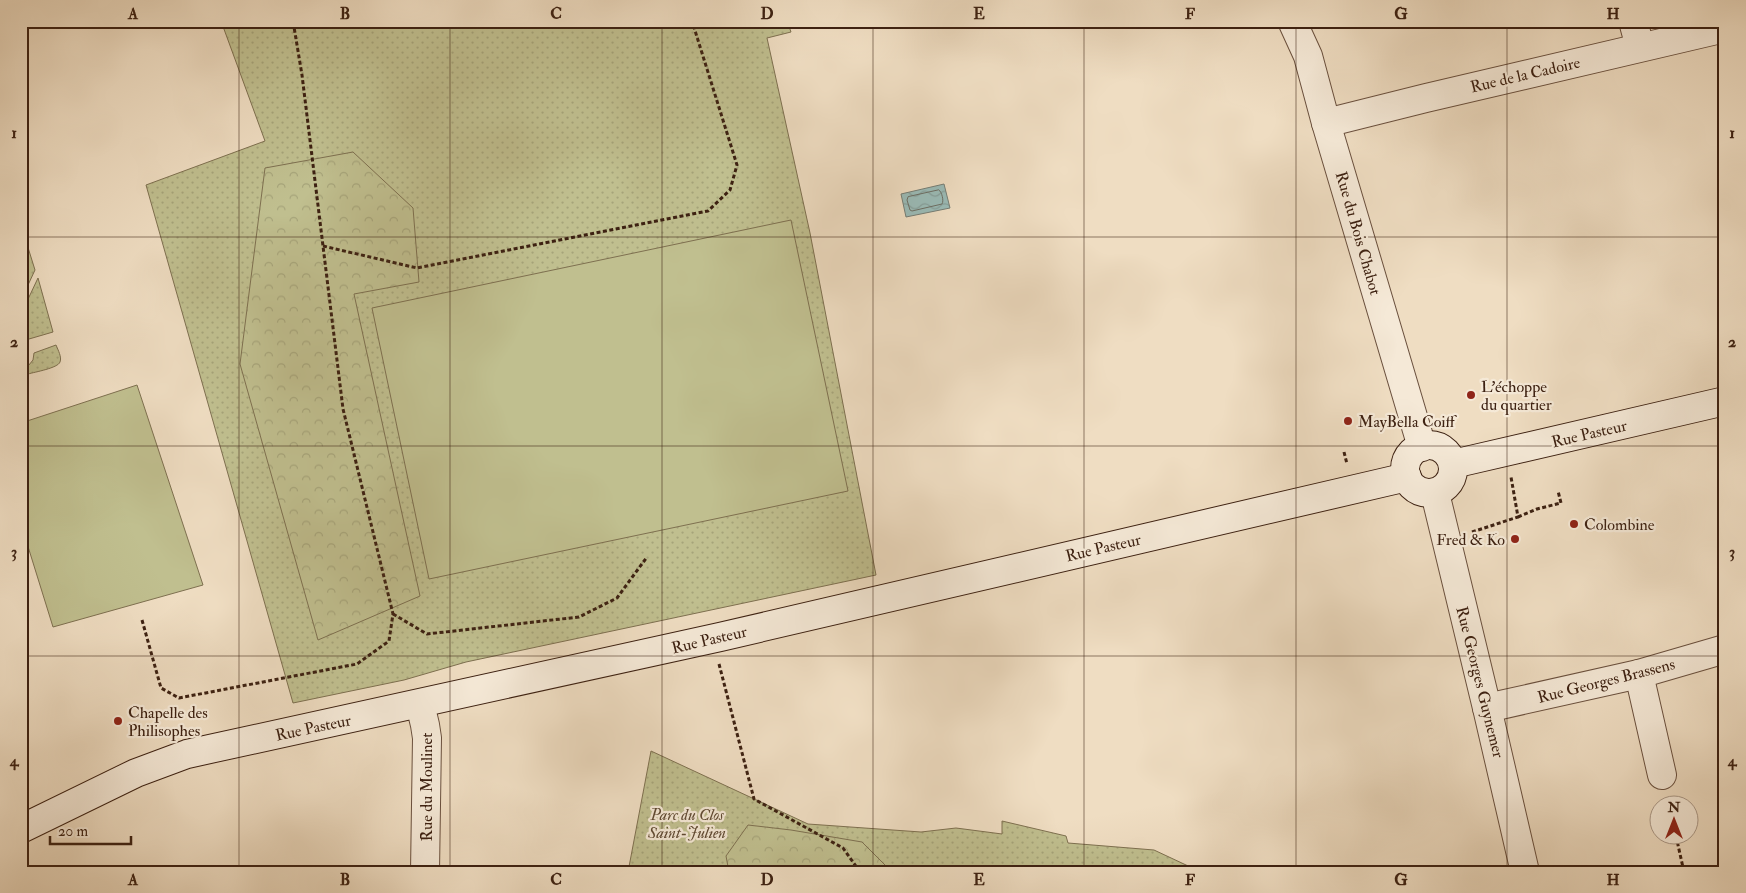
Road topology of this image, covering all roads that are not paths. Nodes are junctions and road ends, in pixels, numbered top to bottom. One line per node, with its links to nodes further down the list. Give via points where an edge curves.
1 (1292, 21): 4 (street, Rue du Bois Chabot, via 1308,56)
2 (1725, 28): 3 (street, Rue de la Cadoire)
3 (1636, 34): 4 (street, Rue de la Cadoire)
4 (1326, 123): 6 (street, Rue du Bois Chabot)
5 (1725, 401): 7 (street, Rue Pasteur)
6 (1422, 447): 7 (street, via 1439,447 1447,452); 8 (street, via 1409,457)
7 (1453, 464): 9 (street, via 1449,483)
8 (1406, 476): 9 (street, via 1418,490); 12 (street, Rue Pasteur)
9 (1435, 493): 13 (street, Rue Georges Guynemer)
10 (1725, 649): 11 (street, Rue Georges Brassens)
11 (1639, 674): 13 (street, Rue Georges Brassens); 14 (street)
12 (420, 704): 15 (street, Rue Pasteur, via 178,757 136,773); 16 (street, Rue du Moulinet, via 427,738)
13 (1487, 708): 17 (street, Rue Georges Guynemer)
14 (1662, 775)
15 (21, 829)
16 (425, 872)
17 (1525, 872)

